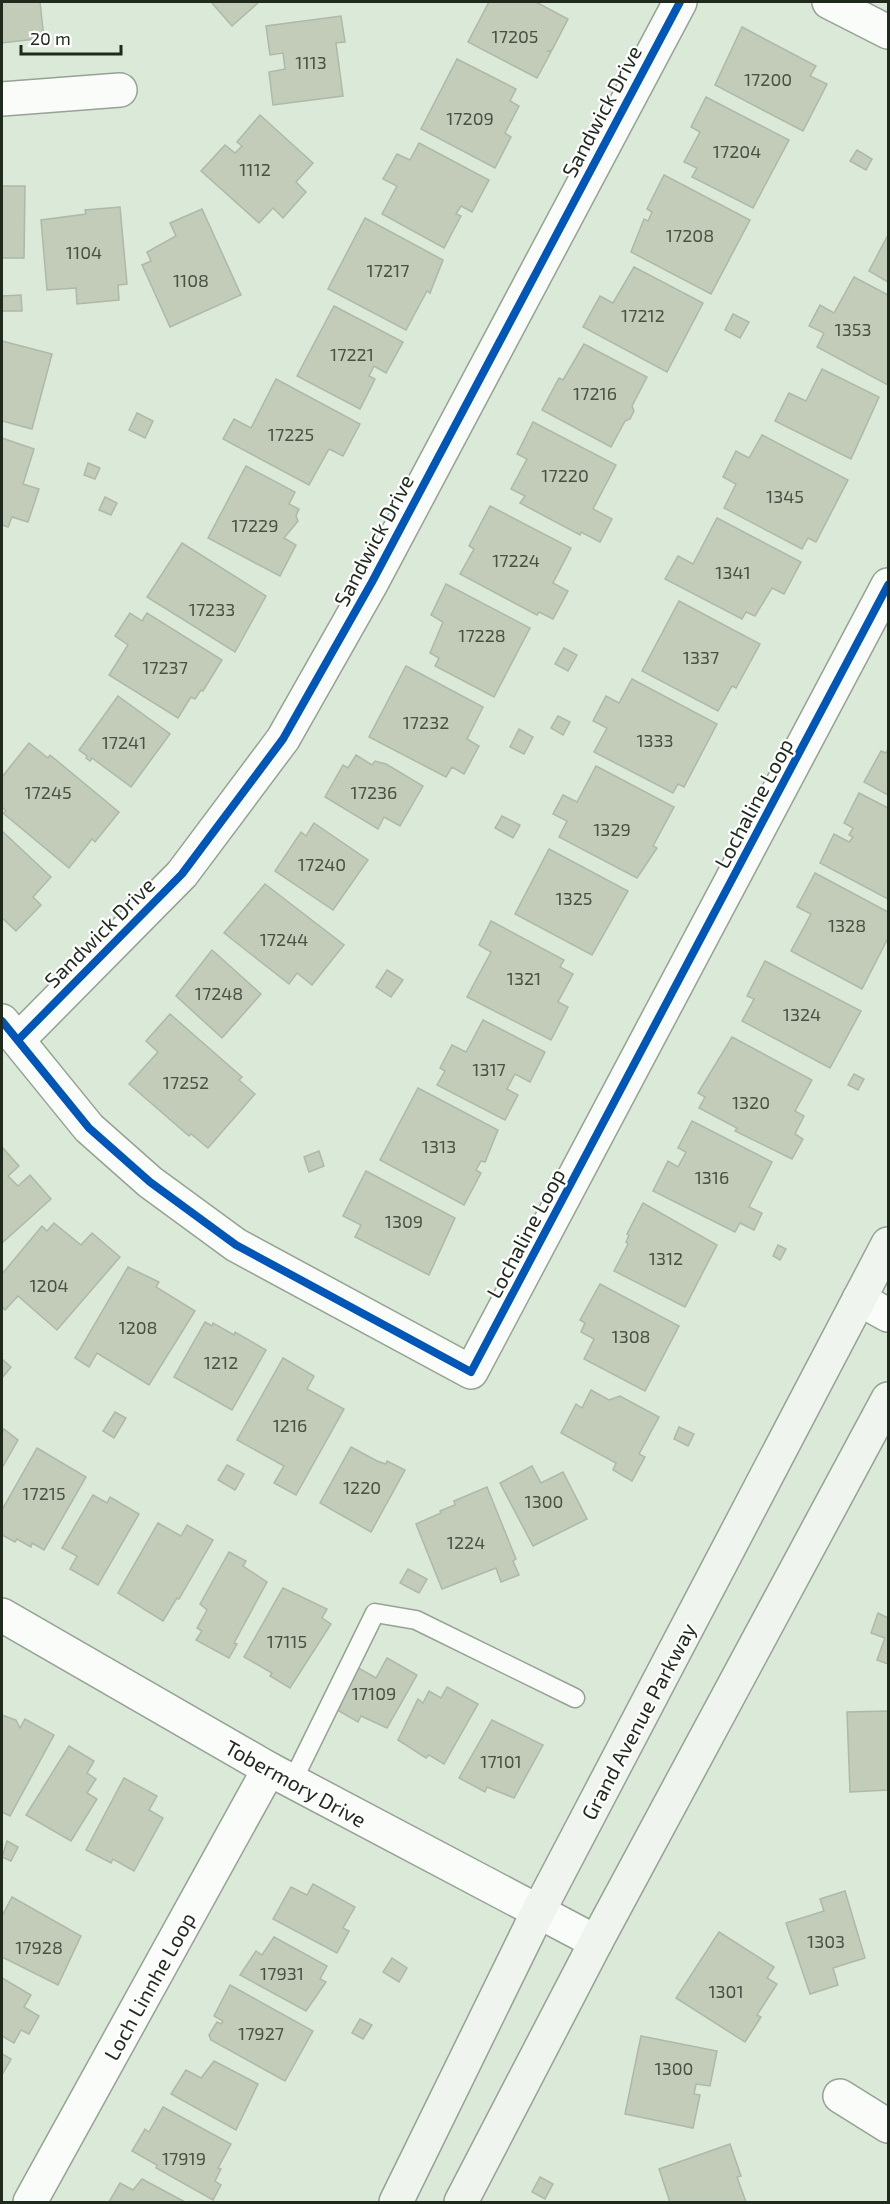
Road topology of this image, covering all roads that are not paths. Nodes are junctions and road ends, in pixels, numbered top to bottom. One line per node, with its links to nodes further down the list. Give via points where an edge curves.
1 (680, 2): 7 (street, Sandwick Drive, via 372,582 283,740 182,874)
2 (829, 2): 3 (street)
3 (888, 32)
4 (120, 90): 5 (street)
5 (2, 99)
6 (888, 585): 7 (street, Lochaline Loop, via 471,1372 236,1245 150,1182 89,1128)
7 (10, 1031)
8 (888, 1244): 9 (main road, Grand Avenue Parkway)
9 (859, 1299): 10 (street); 15 (main road, Grand Avenue Parkway)
10 (888, 1315)
11 (888, 1399): 16 (main road)
12 (2, 1615): 14 (street, Tobermory Drive)
13 (575, 1698): 14 (lane, via 416,1620 375,1613)
14 (280, 1776): 15 (street, Tobermory Drive); 19 (street, Loch Linnhe Loop)
15 (538, 1912): 16 (street, Tobermory Drive); 20 (main road, Grand Avenue Parkway)
16 (596, 1941): 21 (main road)
17 (840, 2096): 18 (street)
18 (888, 2126)
19 (30, 2202)
20 (396, 2202)
21 (461, 2202)

